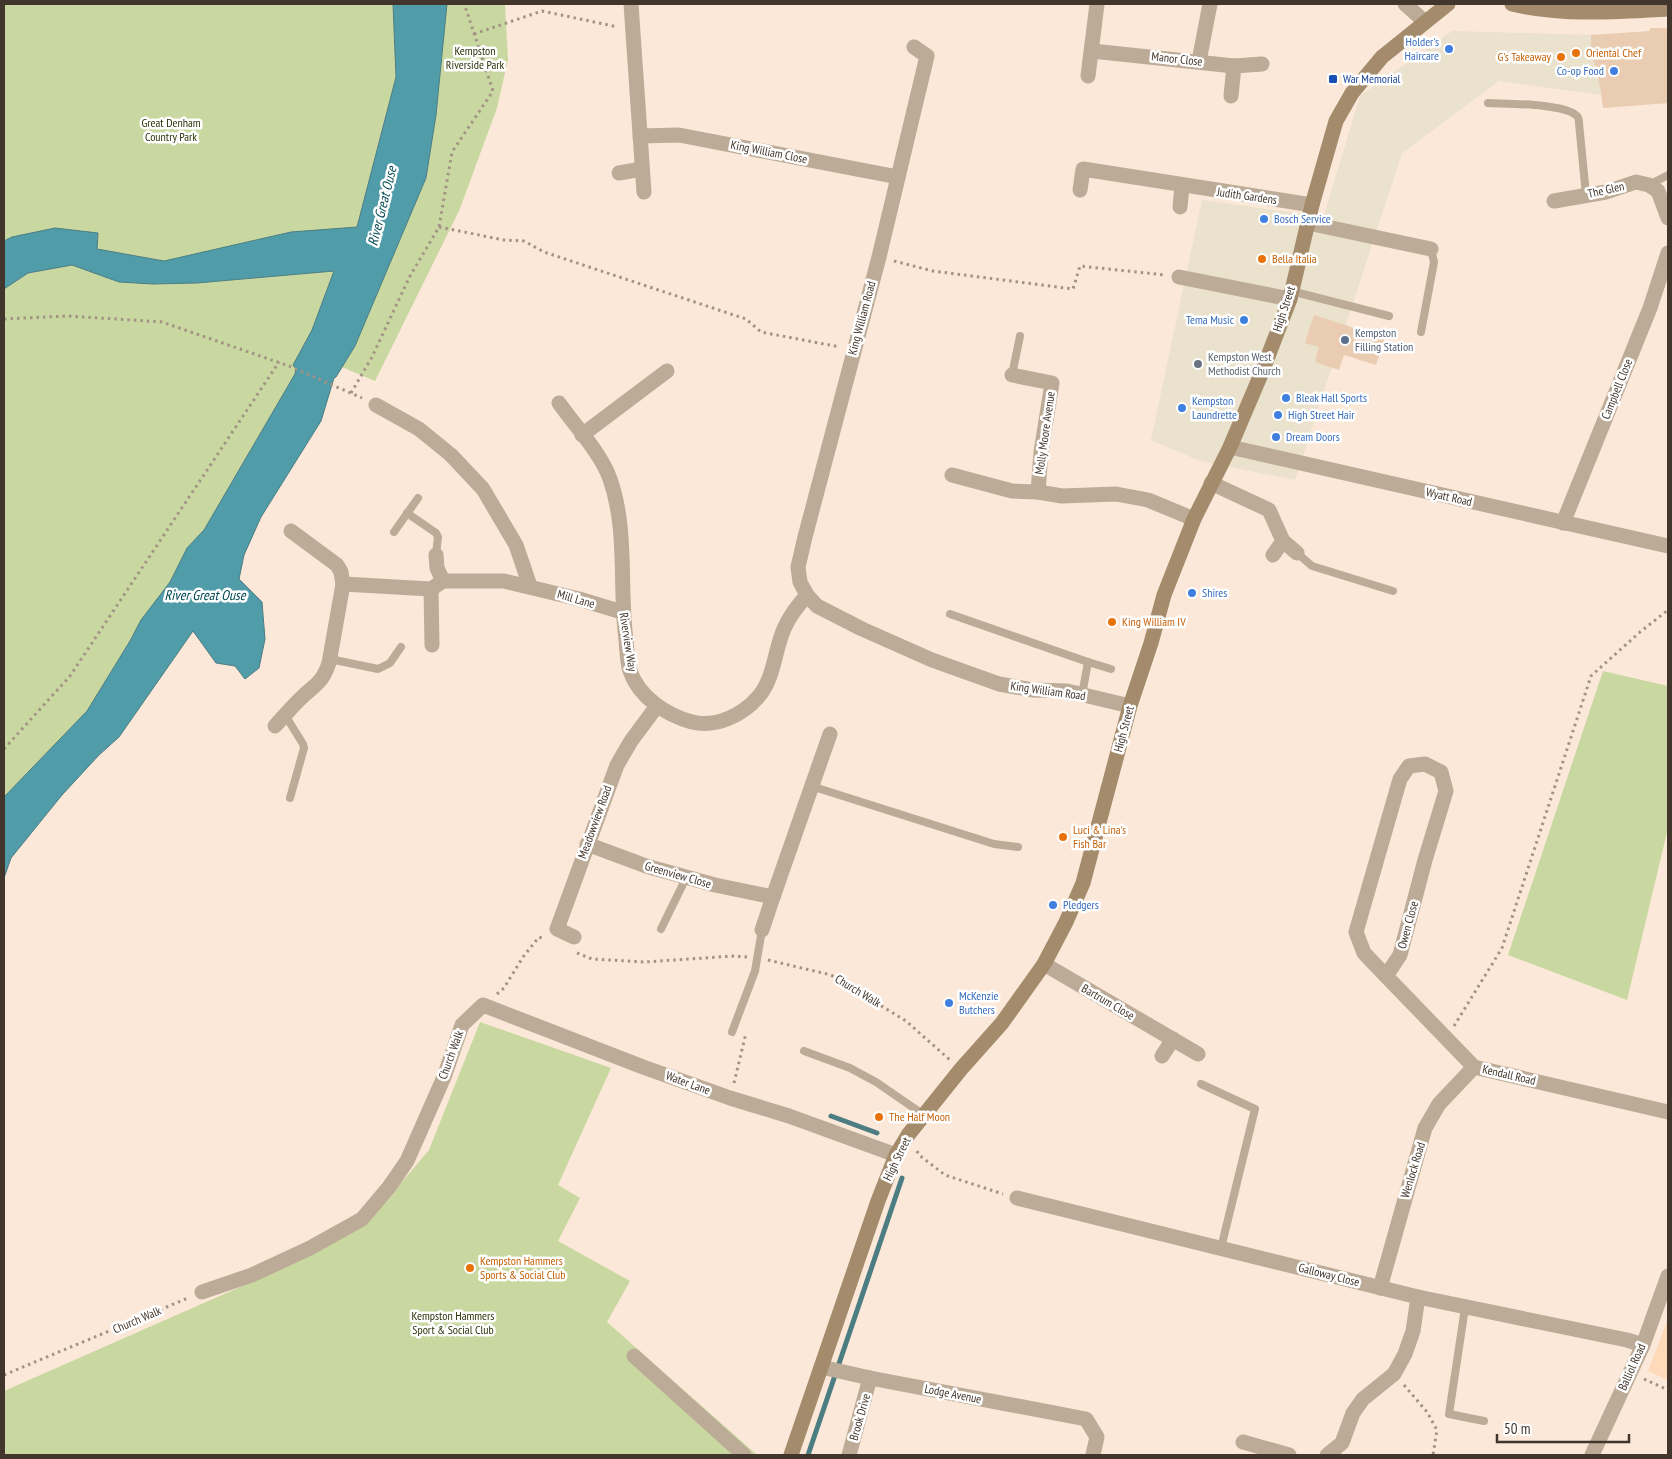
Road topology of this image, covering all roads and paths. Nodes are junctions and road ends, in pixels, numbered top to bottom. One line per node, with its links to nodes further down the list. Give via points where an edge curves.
1 (468, 4): 11 (path, via 466,9)
2 (631, 4): 10 (street)
3 (1097, 4): 13 (street)
4 (1210, 4): 14 (street)
5 (1405, 4): 9 (street)
6 (1448, 4): 9 (main road, High Street)
7 (1512, 4): 8 (main road, via 1585,13)
8 (1667, 7)
9 (1425, 22): 31 (main road, High Street, via 1382,57 1352,93 1336,121)
10 (639, 29): 11 (path, via 542,11); 20 (street)
11 (474, 34): 35 (path, via 493,91 452,152)
12 (914, 47): 24 (street, King William Road, via 927,56)
13 (1092, 50): 14 (street, Manor Close); 17 (street)
14 (1199, 61): 16 (street, Manor Close)
15 (1262, 64): 16 (street, Manor Close)
16 (1234, 66): 18 (street)
17 (1088, 76)
18 (1231, 96)
19 (1488, 104): 29 (lane, via 1547,106 1576,116)
20 (640, 136): 21 (street); 24 (street, King William Close, via 679,135)
21 (642, 169): 22 (street); 28 (street)
22 (620, 173)
23 (1668, 175): 25 (lane)
24 (898, 177): 38 (street, King William Road)
25 (1649, 185): 29 (street, The Glen, via 1636,182); 33 (street, via 1658,191)
26 (1182, 186): 27 (street, Judith Gardens, via 1083,169); 31 (street, Judith Gardens); 32 (street)
27 (1080, 190)
28 (644, 192)
29 (1586, 195): 30 (street, The Glen)
30 (1554, 201)
31 (1312, 205): 34 (main road, High Street)
32 (1180, 207)
33 (1668, 218)
34 (1308, 223): 36 (street); 40 (main road, High Street)
35 (439, 227): 45 (path, via 524,241 544,252 746,319 761,332); 46 (path, via 410,276 352,393)
36 (1431, 249): 43 (lane, via 1434,262)
37 (1668, 254): 59 (street, Campbell Close, via 1650,308)
38 (878, 257): 39 (path, via 934,271 1073,289 1080,266); 45 (street, King William Road)
39 (1179, 277): 40 (street)
40 (1290, 295): 41 (lane); 52 (main road, High Street)
41 (1389, 316)
42 (4, 319): 46 (path, via 68,316 162,322)
43 (1421, 332)
44 (1020, 336): 48 (lane)
45 (853, 350): 71 (street, King William Road, via 798,567 800,582)
46 (279, 362): 85 (path, via 70,676)
47 (667, 371): 51 (street)
48 (1012, 376): 55 (street, Molly Moore Avenue, via 1052,383)
49 (559, 404): 51 (street, Riverview Way)
50 (376, 406): 69 (street, via 425,434 451,455 483,489 516,545)
51 (582, 435): 73 (street, Riverview Way, via 610,477 619,512)
52 (1230, 447): 54 (main road, High Street); 59 (street, Wyatt Road)
53 (952, 475): 55 (street, Molly Moore Avenue, via 1012,491)
54 (1211, 483): 58 (main road, High Street); 62 (street, via 1270,510)
55 (1038, 492): 58 (street, Molly Moore Avenue, via 1062,496 1116,494 1148,500)
56 (418, 498): 57 (lane)
57 (407, 513): 61 (lane); 65 (lane, via 436,533)
58 (1194, 520): 82 (main road, High Street, via 1164,595)
59 (1563, 523): 63 (street, Wyatt Road)
60 (291, 531): 67 (street, via 337,565)
61 (394, 532)
62 (1283, 542): 64 (street); 66 (street)
63 (1668, 546)
64 (1297, 553): 70 (lane, via 1312,566)
65 (436, 555): 68 (street)
66 (1273, 555)
67 (343, 584): 68 (street, Mill Lane); 77 (street)
68 (437, 585): 69 (street, Mill Lane, via 504,581); 75 (street)
69 (530, 586): 73 (street, Mill Lane)
70 (1392, 591)
71 (807, 595): 80 (street, King William Road, via 817,606 932,660 999,684); 81 (street, Riverview Way, via 790,614 773,670 759,696 742,711 724,721 702,724 679,719)
72 (1668, 610): 102 (path, via 1591,676 1502,948)
73 (622, 612): 81 (street, Riverview Way, via 630,670 640,690)
74 (950, 614): 78 (lane)
75 (432, 645)
76 (402, 647): 77 (lane, via 390,663 378,669)
77 (330, 659): 83 (street, via 320,682 300,698)
78 (1088, 662): 79 (lane); 80 (lane)
79 (1111, 669)
80 (1082, 695): 82 (street, King William Road)
81 (657, 706): 88 (street, Meadowview Road, via 616,765)
82 (1130, 706): 98 (main road, High Street, via 1083,883)
83 (280, 721): 87 (lane, via 304,748)
84 (830, 734): 86 (street)
85 (4, 749)
86 (812, 786): 89 (lane, via 994,844); 91 (street)
87 (290, 798)
88 (587, 844): 90 (street, Greenview Close); 94 (street, Meadowview Road, via 557,929)
89 (1018, 847)
90 (686, 878): 91 (street, Greenview Close); 92 (lane)
91 (773, 897): 93 (street)
92 (661, 929)
93 (762, 930): 97 (lane)
94 (574, 937)
95 (548, 941): 100 (path, via 539,937 504,988)
96 (574, 952): 97 (path, Church Walk, via 592,959 645,962 734,956)
97 (757, 958): 101 (lane); 108 (path, Church Walk, via 831,975 906,1021)
98 (1044, 964): 103 (street, Bartrum Close); 108 (main road, High Street, via 1002,1023)
99 (1386, 976): 99 (street, Owen Close, via 1364,953 1356,932 1400,779 1409,766 1425,764 1441,772 1446,791 1400,955); 102 (street, Kendall Road)
100 (482, 1005): 113 (street, Water Lane, via 730,1098); 118 (street, Church Walk, via 462,1025 444,1077 407,1160 362,1219 252,1276)
101 (732, 1032)
102 (1446, 1038): 107 (street, Kendall Road)
103 (1173, 1039): 105 (street, Bartrum Close); 106 (street)
104 (804, 1051): 111 (lane, via 850,1068)
105 (1198, 1054)
106 (1162, 1056)
107 (1474, 1067): 110 (street, Kendall Road); 117 (street, Wenlock Road, via 1439,1104 1425,1128)
108 (960, 1069): 111 (main road, High Street)
109 (1201, 1084): 115 (lane, via 1255,1109)
110 (1668, 1112)
111 (924, 1115): 112 (main road, High Street)
112 (908, 1135): 113 (main road, High Street); 114 (path, via 919,1155 945,1175)
113 (896, 1155): 123 (main road, High Street, via 878,1201)
114 (1017, 1198): 115 (street, Galloway Close)
115 (1221, 1248): 117 (street, Galloway Close)
116 (1668, 1276): 121 (street, Balliol Road)
117 (1380, 1288): 119 (street, Galloway Close)
118 (202, 1292): 126 (path, Church Walk)
119 (1418, 1297): 120 (street, Galloway Close); 125 (street, via 1413,1331)
120 (1464, 1308): 121 (street, Galloway Close); 129 (lane, via 1449,1414)
121 (1643, 1345): 124 (street, Balliol Road)
122 (634, 1356): 131 (street)
123 (831, 1370): 127 (street, Lodge Avenue); 132 (main road, High Street)
124 (1630, 1373): 128 (path); 138 (street, Balliol Road)
125 (1394, 1374): 136 (street, via 1364,1399 1353,1413 1342,1443); 137 (path, via 1427,1412 1437,1430)
126 (4, 1375)
127 (870, 1378): 133 (street, Brook Drive); 134 (street, Lodge Avenue, via 1086,1419 1097,1437)
128 (1668, 1390)
129 (1484, 1421)
130 (1252, 1448): 135 (street)
131 (744, 1455)
132 (791, 1455)
133 (849, 1455)
134 (1093, 1455)
135 (1289, 1455)
136 (1327, 1455)
137 (1433, 1455)
138 (1592, 1455)

